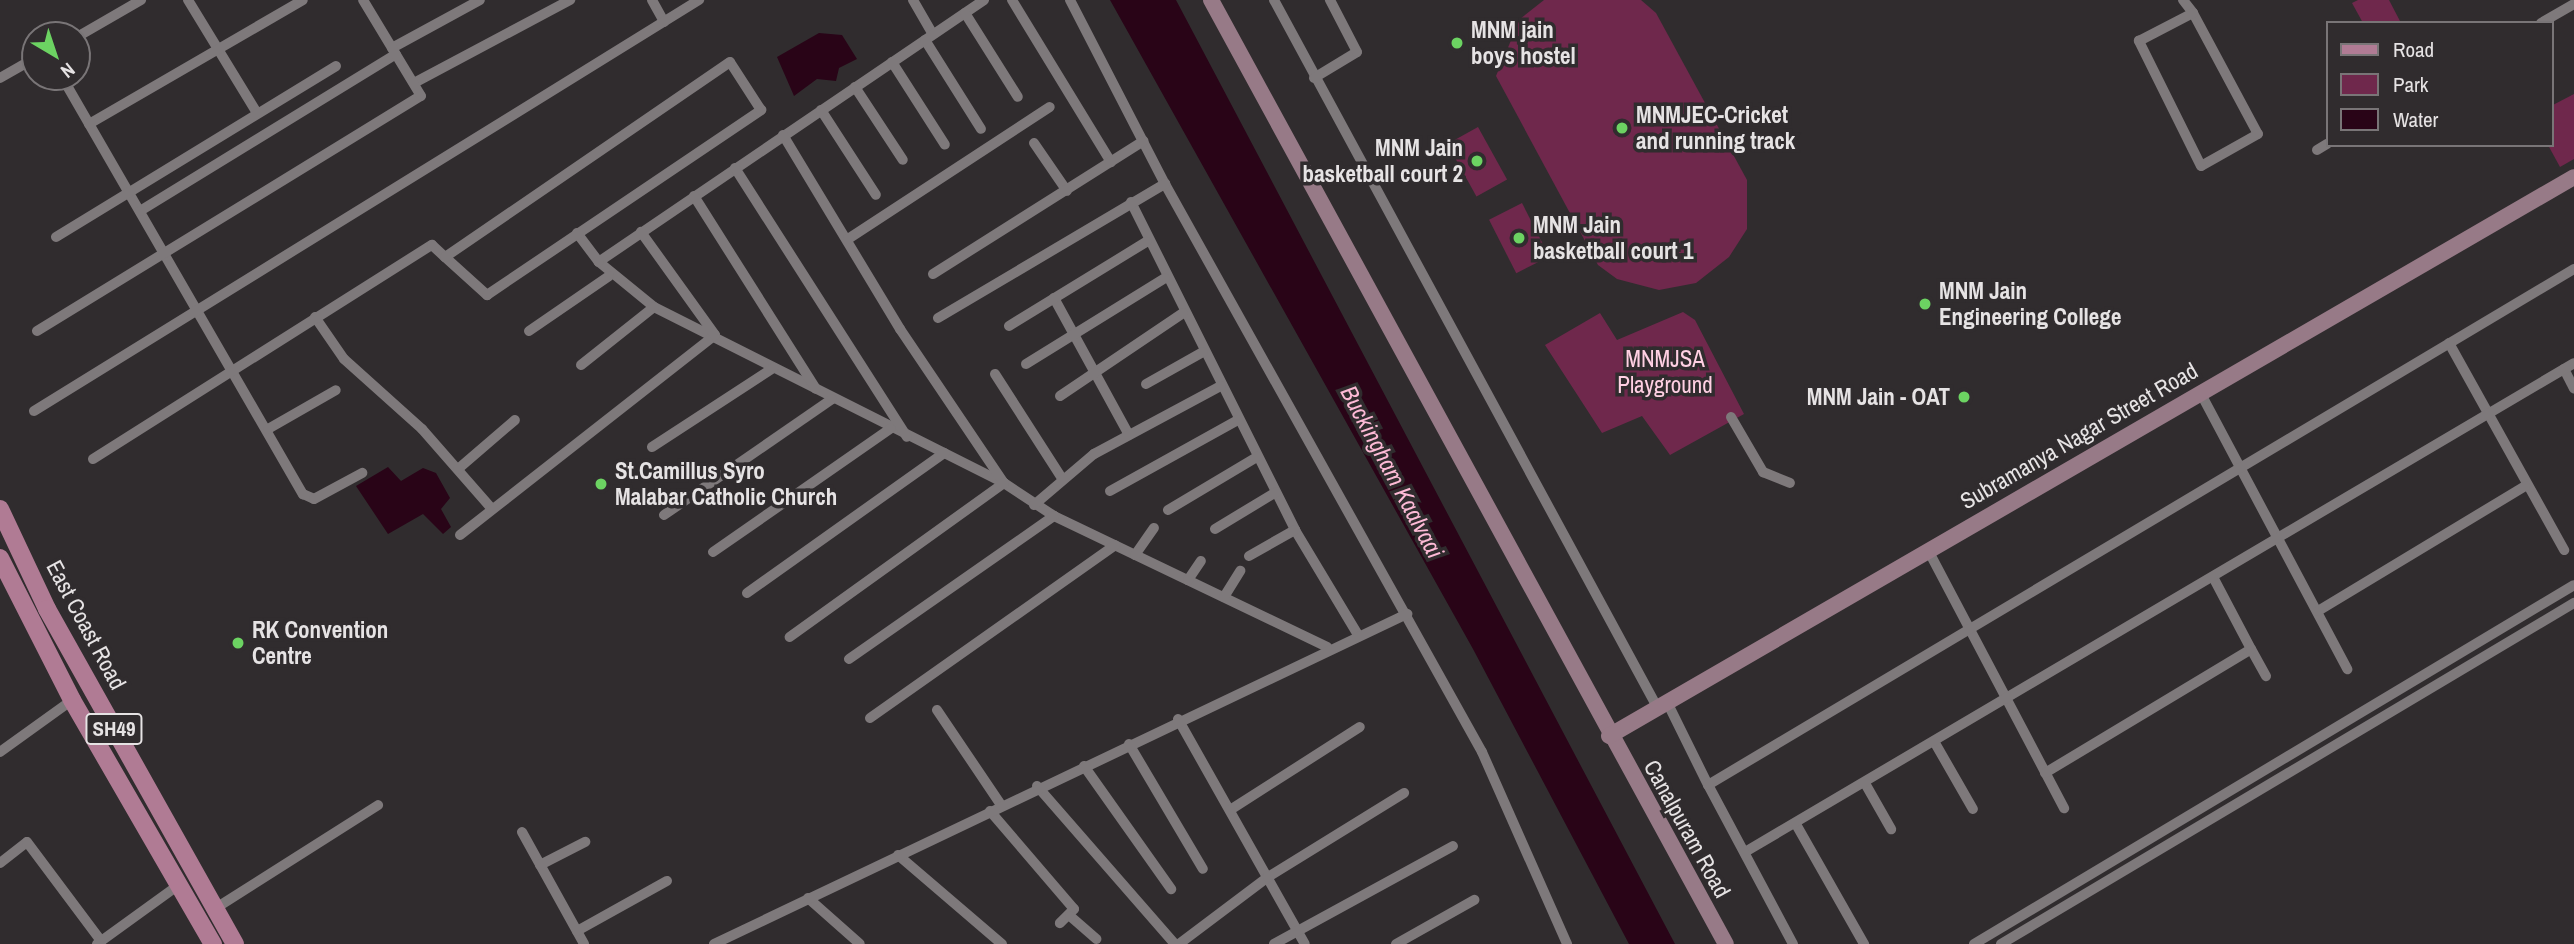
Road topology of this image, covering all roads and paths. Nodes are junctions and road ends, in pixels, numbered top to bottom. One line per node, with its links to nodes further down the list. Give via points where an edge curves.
1 (141, 0): 22 (street)
2 (188, 0): 24 (street)
3 (303, 0): 24 (street)
4 (363, 0): 25 (street)
5 (480, 0): 25 (street)
6 (570, 0): 31 (street)
7 (652, 0): 21 (street)
8 (699, 0): 21 (street)
9 (913, 0): 23 (street)
10 (984, 0): 18 (street)
11 (1013, 0): 45 (street)
12 (1070, 0): 41 (street)
13 (1211, 0): 160 (street, Canalpuram Road)
14 (1274, 0): 30 (street)
15 (1330, 0): 30 (street, via 1357,52)
16 (2183, 0): 19 (street)
17 (2574, 4): 20 (street)
18 (965, 13): 23 (street); 34 (street)
19 (2193, 13): 19 (street, via 2258,134 2201,166 2139,41)
20 (2544, 21)
21 (664, 22): 69 (street)
22 (91, 29)
23 (929, 37): 26 (street); 39 (street)
24 (219, 49): 37 (street); 38 (street)
25 (394, 51): 31 (street); 54 (street)
26 (892, 62): 32 (street); 43 (street)
27 (21, 66): 29 (street)
28 (336, 66): 37 (street)
29 (0, 78)
30 (1314, 78): 155 (street)
31 (414, 83): 60 (street, via 421,96)
32 (855, 87): 36 (street); 44 (street)
33 (70, 91): 38 (street)
34 (1018, 97)
35 (1050, 107): 58 (street)
36 (821, 110): 40 (street); 51 (street)
37 (257, 113): 50 (street)
38 (89, 124): 50 (street)
39 (981, 129)
40 (783, 135): 46 (street); 58 (street)
41 (1143, 141): 45 (street); 48 (street)
42 (1034, 143): 49 (street)
43 (945, 145)
44 (903, 160)
45 (1111, 162): 49 (street)
46 (735, 168): 52 (street); 103 (street)
47 (2574, 177): 92 (street, Subramanya Nagar Street Road)
48 (1165, 184): 53 (street); 144 (street)
49 (1067, 191): 64 (street)
50 (129, 192): 54 (street); 57 (street)
51 (876, 195)
52 (694, 196): 55 (street); 90 (street)
53 (1131, 202): 59 (street); 72 (street)
54 (141, 211): 60 (street)
55 (641, 232): 62 (street); 77 (street)
56 (577, 233): 61 (street, via 487,296); 61 (street, via 761,110 730,62); 62 (street)
57 (55, 237)
58 (848, 239): 112 (street)
59 (1146, 242): 66 (street); 67 (street)
60 (164, 253): 69 (street); 74 (street)
61 (444, 257): 71 (street, via 432,245)
62 (599, 262): 65 (street)
63 (2574, 269): 78 (street)
64 (933, 274)
65 (609, 276): 68 (street); 75 (street)
66 (1165, 278): 70 (street); 76 (street)
67 (1054, 298): 73 (street); 76 (street)
68 (654, 307): 77 (street); 81 (street)
69 (198, 310): 83 (street); 95 (street)
70 (1183, 313): 79 (street); 85 (street)
71 (315, 317): 83 (street); 109 (street, via 344,359)
72 (938, 318)
73 (1009, 326)
74 (37, 331)
75 (529, 331)
76 (1074, 334): 80 (street); 85 (street)
77 (715, 335): 84 (street); 119 (street)
78 (2449, 343): 96 (street); 108 (street)
79 (1203, 352): 87 (street); 88 (street)
80 (1026, 364)
81 (581, 365)
82 (2569, 366): 89 (street); 96 (street)
83 (235, 368): 100 (street); 107 (street)
84 (773, 368): 90 (street); 104 (street)
85 (1094, 371): 93 (street); 102 (street)
86 (995, 374): 111 (street)
87 (1146, 384)
88 (1221, 386): 99 (street); 102 (street)
89 (2574, 388)
90 (816, 389): 94 (street)
91 (336, 390): 100 (street)
92 (2200, 392): 108 (street); 129 (street, Subramanya Nagar Street Road)
93 (1060, 396)
94 (832, 399): 101 (street); 121 (street)
95 (34, 411)
96 (2488, 414): 114 (street); 127 (street)
97 (1731, 417): 113 (street, via 1763,472)
98 (515, 420): 109 (street)
99 (1238, 420): 106 (street); 115 (street)
100 (268, 429): 110 (street, via 310,499)
101 (890, 429): 103 (street); 131 (street)
102 (1129, 435): 111 (street)
103 (907, 437): 105 (street)
104 (652, 447)
105 (944, 453): 112 (street); 140 (street)
106 (1257, 457): 116 (street); 120 (street)
107 (93, 459)
108 (2242, 466): 127 (street); 145 (street)
109 (458, 469): 119 (street)
110 (362, 472)
111 (1061, 477): 117 (street)
112 (1004, 483): 117 (street); 147 (street)
113 (1790, 483)
114 (2525, 486): 130 (street); 143 (street)
115 (1110, 491)
116 (1276, 492): 124 (street); 125 (street)
117 (1034, 505): 122 (street)
118 (0, 509): 192 (main road, East Coast Road / SH49, via 47,609)
119 (492, 509): 126 (street)
120 (1168, 510)
121 (664, 515)
122 (1054, 516): 128 (street); 150 (street)
123 (1154, 528): 132 (street)
124 (1215, 529)
125 (1295, 530): 133 (street); 146 (street)
126 (460, 535)
127 (2281, 536): 137 (street); 143 (street)
128 (1115, 545): 132 (street); 157 (street)
129 (1928, 550): 145 (street); 155 (street, Subramanya Nagar Street Road)
130 (2564, 550)
131 (713, 552)
132 (1135, 555): 138 (street)
133 (1249, 556)
134 (0, 558): 154 (main road, East Coast Road / SH49)
135 (1201, 561): 138 (street)
136 (1240, 571): 141 (street)
137 (2213, 577): 149 (street); 153 (street)
138 (1188, 580): 141 (street)
139 (2574, 585): 211 (street)
140 (747, 593)
141 (1224, 597): 148 (street)
142 (2574, 603): 212 (street)
143 (2318, 611): 151 (street)
144 (1407, 614): 146 (street); 207 (street, via 1482,752)
145 (1969, 628): 153 (street); 166 (street)
146 (1358, 635): 148 (street)
147 (790, 638)
148 (1327, 647): 158 (street)
149 (2251, 649): 152 (street); 165 (street)
150 (849, 659)
151 (2347, 669)
152 (2266, 676)
153 (2008, 699): 161 (street); 165 (street)
154 (72, 700): 163 (street); 188 (main road, East Coast Road / SH49)
155 (1662, 704): 160 (street, Subramanya Nagar Street Road); 166 (street)
156 (937, 710): 171 (street)
157 (870, 718)
158 (1178, 719): 162 (street); 174 (street)
159 (1360, 727): 174 (street)
160 (1609, 736): 208 (street, Canalpuram Road)
161 (1935, 743): 167 (street); 173 (street)
162 (1129, 744): 164 (street); 185 (street)
163 (1, 749)
164 (1084, 766): 168 (street); 189 (street)
165 (2045, 773): 172 (street)
166 (1708, 785): 181 (street)
167 (1866, 785): 176 (street); 177 (street)
168 (1037, 786): 171 (street); 203 (street)
169 (1404, 793): 186 (street)
170 (378, 805): 192 (street)
171 (1001, 805): 175 (street)
172 (2064, 807)
173 (1973, 808)
174 (1230, 810): 186 (street)
175 (990, 811): 182 (street); 195 (street, via 1074,908 1065,919)
176 (1797, 826): 181 (street); 210 (street)
177 (1891, 829)
178 (522, 832): 184 (street)
179 (585, 842): 184 (street)
180 (1453, 846): 193 (street)
181 (1745, 852): 209 (street)
182 (898, 855): 190 (street); 202 (street)
183 (0, 863): 196 (street, via 27,842)
184 (540, 865): 194 (street)
185 (1203, 869)
186 (1268, 877): 193 (street); 203 (street)
187 (667, 881): 194 (street)
188 (180, 884): 196 (street); 197 (main road, East Coast Road / SH49)
189 (1171, 889)
190 (808, 898): 200 (street); 201 (street)
191 (1474, 900): 206 (street)
192 (216, 908): 198 (main road, East Coast Road / SH49)
193 (1297, 929): 204 (street); 205 (street)
194 (577, 931): 199 (street)
195 (1096, 939)
196 (99, 942)
197 (213, 944)
198 (235, 944)
199 (584, 944)
200 (714, 944)
201 (860, 944)
202 (1003, 944)
203 (1177, 944)
204 (1274, 944)
205 (1305, 944)
206 (1396, 944)
207 (1567, 944)
208 (1726, 944)
209 (1793, 944)
210 (1864, 944)
211 (1975, 944)
212 (2001, 944)

